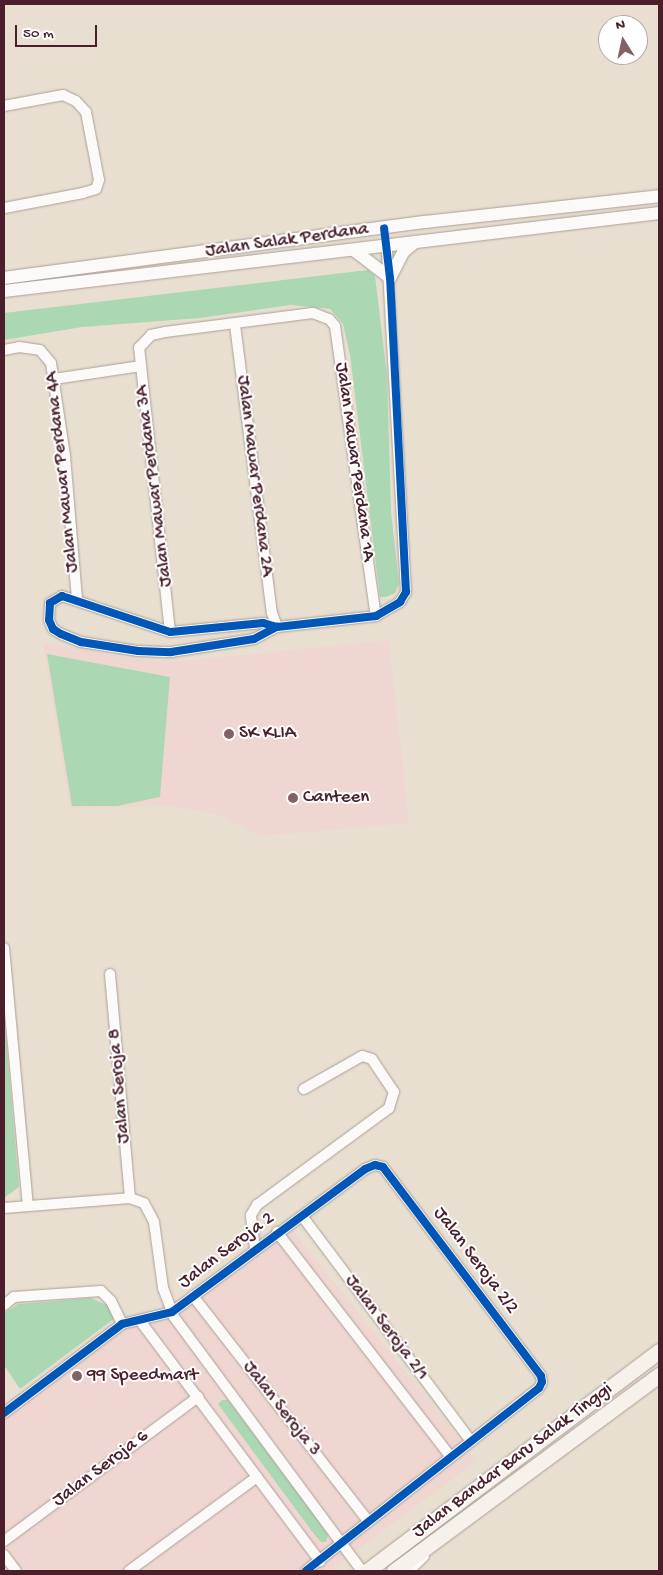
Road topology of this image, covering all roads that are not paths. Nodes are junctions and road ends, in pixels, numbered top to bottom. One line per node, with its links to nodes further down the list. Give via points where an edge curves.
1 (4, 106): 3 (street, via 63,95 76,101 86,112 99,180 96,189 83,193)
2 (659, 196): 5 (street, Jalan Salak Perdana)
3 (4, 208)
4 (659, 214): 6 (street, Jalan Salak Perdana)
5 (384, 228): 7 (street); 9 (street, Jalan Salak Perdana)
6 (416, 242): 7 (street, Jalan Salak Perdana); 10 (street, via 403,252)
7 (387, 247): 8 (street, Jalan Salak Perdana); 10 (street)
8 (355, 251): 10 (street); 11 (street, Jalan Salak Perdana)
9 (4, 278)
10 (390, 278): 17 (street, via 406,592 400,602)
11 (4, 291)
12 (235, 324): 14 (street, Jalan Mawar Perdana 3A, via 165,332 143,340 139,348); 17 (street, Jalan Mawar Perdana 1A, via 321,314 335,326); 18 (street, Jalan Mawar Perdana 2A)
13 (4, 350): 15 (street, Jalan Mawar Perdana 4A, via 19,347 40,350 51,363)
14 (141, 366): 15 (street); 19 (street, Jalan Mawar Perdana 3A)
15 (54, 380): 16 (street, Jalan Mawar Perdana 4A)
16 (77, 598): 18 (street, via 62,596 50,603 49,620 53,629 81,642 138,651 171,652 254,639); 19 (street)
17 (376, 616): 18 (street)
18 (276, 627): 19 (street, via 262,623)
19 (170, 632)
20 (4, 948): 25 (street)
21 (110, 974): 24 (street, Jalan Seroja 8)
22 (304, 1089): 29 (street, via 362,1056 372,1059 394,1092 389,1108 257,1205 251,1215)
23 (383, 1167): 27 (street, Jalan Seroja 2, via 375,1165 365,1169); 39 (street, Jalan Seroja 2/2, via 541,1376 539,1388)
24 (130, 1198): 25 (street); 32 (street, via 144,1203 151,1211 163,1288)
25 (28, 1206): 26 (street)
26 (4, 1208)
27 (302, 1216): 28 (street, Jalan Seroja 2); 39 (street, Jalan Seroja 2/1)
28 (277, 1232): 29 (street, Jalan Seroja 2); 40 (street, Jalan Seroja 2)
29 (255, 1249): 30 (street, Jalan Seroja 2)
30 (193, 1296): 32 (street, Jalan Seroja 2); 42 (street, Jalan Seroja 3)
31 (4, 1305): 34 (street, via 14,1297 101,1291 111,1301)
32 (172, 1312): 33 (street, Jalan Seroja 2); 45 (street)
33 (141, 1322): 34 (street, Jalan Seroja 2); 37 (street)
34 (122, 1324): 38 (street)
35 (659, 1351): 52 (main road, Jalan Bandar Baru Salak Tinggi)
36 (659, 1375): 43 (main road, Jalan Bandar Baru Salak Tinggi)
37 (198, 1396): 41 (street); 44 (street, Jalan Seroja 6)
38 (4, 1413)
39 (470, 1440): 40 (street)
40 (451, 1457): 42 (street)
41 (257, 1477): 47 (street); 49 (street)
42 (369, 1522): 45 (street)
43 (451, 1529): 53 (main road, Jalan Bandar Baru Salak Tinggi); 54 (street)
44 (4, 1541)
45 (342, 1544): 47 (street); 51 (street)
46 (4, 1555): 48 (street)
47 (320, 1561): 50 (street)
48 (16, 1571)
49 (129, 1571)
50 (306, 1571)
51 (362, 1571)
52 (367, 1571)
53 (394, 1571)
54 (409, 1571)

